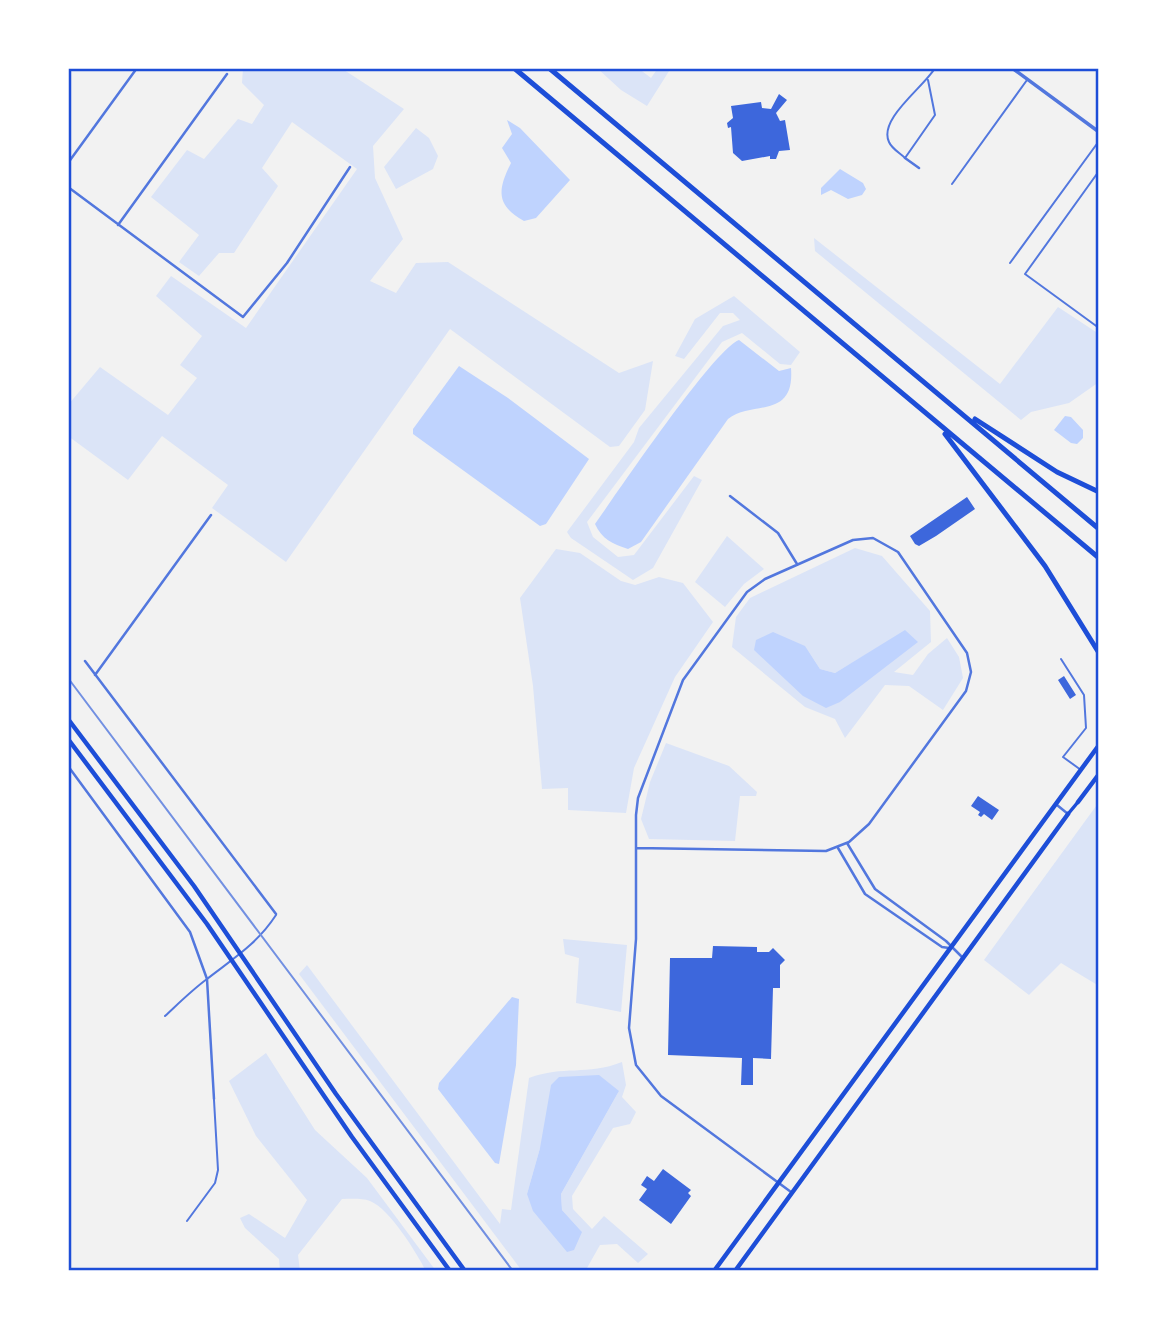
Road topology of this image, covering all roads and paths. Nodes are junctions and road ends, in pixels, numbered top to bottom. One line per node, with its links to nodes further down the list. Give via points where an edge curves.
1 (137, 68): 12 (street)
2 (514, 68): 22 (highway)
3 (549, 68): 21 (highway)
4 (934, 68): 7 (lane)
5 (1012, 68): 8 (street)
6 (227, 74): 18 (street)
7 (928, 80): 11 (lane, via 935,115); 11 (lane, via 897,110 887,133 892,147)
8 (1027, 80): 9 (street); 16 (lane)
9 (1099, 132)
10 (1099, 141): 19 (lane)
11 (905, 158): 14 (street)
12 (68, 163)
13 (350, 167): 18 (street, via 287,263 243,317)
14 (919, 168)
15 (1099, 171): 20 (lane, via 1025,274)
16 (952, 184)
17 (68, 187): 18 (street)
18 (118, 225)
19 (1010, 262)
20 (1099, 328)
21 (956, 407): 23 (highway, via 1057,472); 26 (highway)
22 (937, 424): 27 (highway); 29 (highway, via 1045,566)
23 (1099, 492)
24 (730, 496): 28 (street, via 778,533)
25 (211, 515): 32 (street)
26 (1099, 528)
27 (1099, 558)
28 (797, 564): 42 (street, via 860,538 890,546 958,636 970,661 967,691 872,820); 43 (street, via 747,592 687,673 640,789)
29 (1099, 653)
30 (1060, 659): 37 (lane, via 1084,695 1086,728 1063,757)
31 (85, 661): 32 (street)
32 (95, 675): 45 (street)
33 (68, 719): 47 (main road)
34 (68, 739): 49 (main road)
35 (1099, 745): 37 (main road)
36 (68, 766): 50 (street, via 180,916)
37 (1081, 770): 40 (main road)
38 (1099, 774): 39 (main road)
39 (1078, 802): 41 (main road)
40 (1055, 804): 41 (street); 46 (main road)
41 (1068, 814): 48 (main road)
42 (847, 843): 44 (street); 46 (street, via 875,889)
43 (636, 848): 44 (street, via 810,852); 55 (street, via 636,939 629,1028 636,1065 660,1095)
44 (838, 848): 46 (street, via 865,894)
45 (276, 914): 47 (lane, via 263,936)
46 (950, 948): 48 (street); 55 (main road)
47 (242, 955): 49 (lane); 53 (main road)
48 (963, 958): 56 (main road)
49 (233, 962): 50 (lane); 54 (main road)
50 (207, 979): 51 (lane); 52 (street)
51 (165, 1016)
52 (214, 1098): 57 (lane, via 218,1170 215,1183)
53 (362, 1131): 54 (street); 59 (main road)
54 (352, 1137): 58 (main road)
55 (778, 1183): 56 (street); 60 (main road)
56 (792, 1193): 61 (main road)
57 (187, 1221)
58 (450, 1271)
59 (465, 1271)
60 (714, 1271)
61 (734, 1271)

